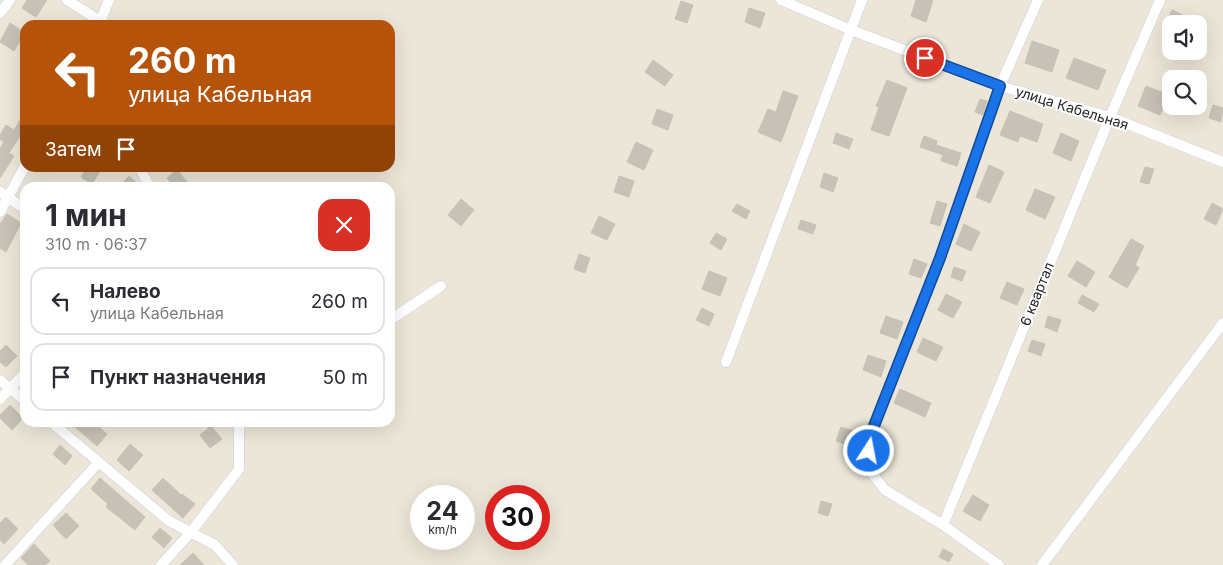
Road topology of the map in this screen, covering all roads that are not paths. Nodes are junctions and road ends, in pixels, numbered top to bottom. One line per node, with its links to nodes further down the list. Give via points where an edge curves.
1 (10, 0): 8 (street)
2 (67, 0): 9 (street)
3 (109, 0): 10 (street)
4 (781, 0): 11 (street, улица Кабельная)
5 (862, 0): 11 (street)
6 (1038, 0): 12 (street)
7 (1160, 0): 13 (street, 6 квартал)
8 (0, 13)
9 (96, 20)
10 (101, 20)
11 (850, 30): 12 (street, улица Кабельная); 22 (street)
12 (1000, 86): 13 (street, улица Кабельная); 31 (street, via 940,258 870,436 867,467 885,490)
13 (1110, 116): 14 (street, улица Кабельная); 31 (street, 6 квартал)
14 (1223, 162)
15 (21, 172): 16 (street)
16 (4, 195): 17 (street); 18 (street)
17 (20, 206)
18 (0, 212)
19 (441, 286): 20 (street)
20 (395, 317)
21 (1223, 323): 37 (street)
22 (726, 362)
23 (20, 378): 25 (street)
24 (0, 380): 25 (street)
25 (10, 389): 26 (street); 27 (street)
26 (20, 397)
27 (0, 399)
28 (57, 427): 30 (street)
29 (239, 427): 32 (street, via 239,469)
30 (99, 462): 32 (street, via 169,521); 33 (street)
31 (943, 525): 36 (street)
32 (191, 532): 34 (street); 35 (street, via 215,545)
33 (5, 565)
34 (161, 565)
35 (233, 565)
36 (1000, 565)
37 (1042, 565)

